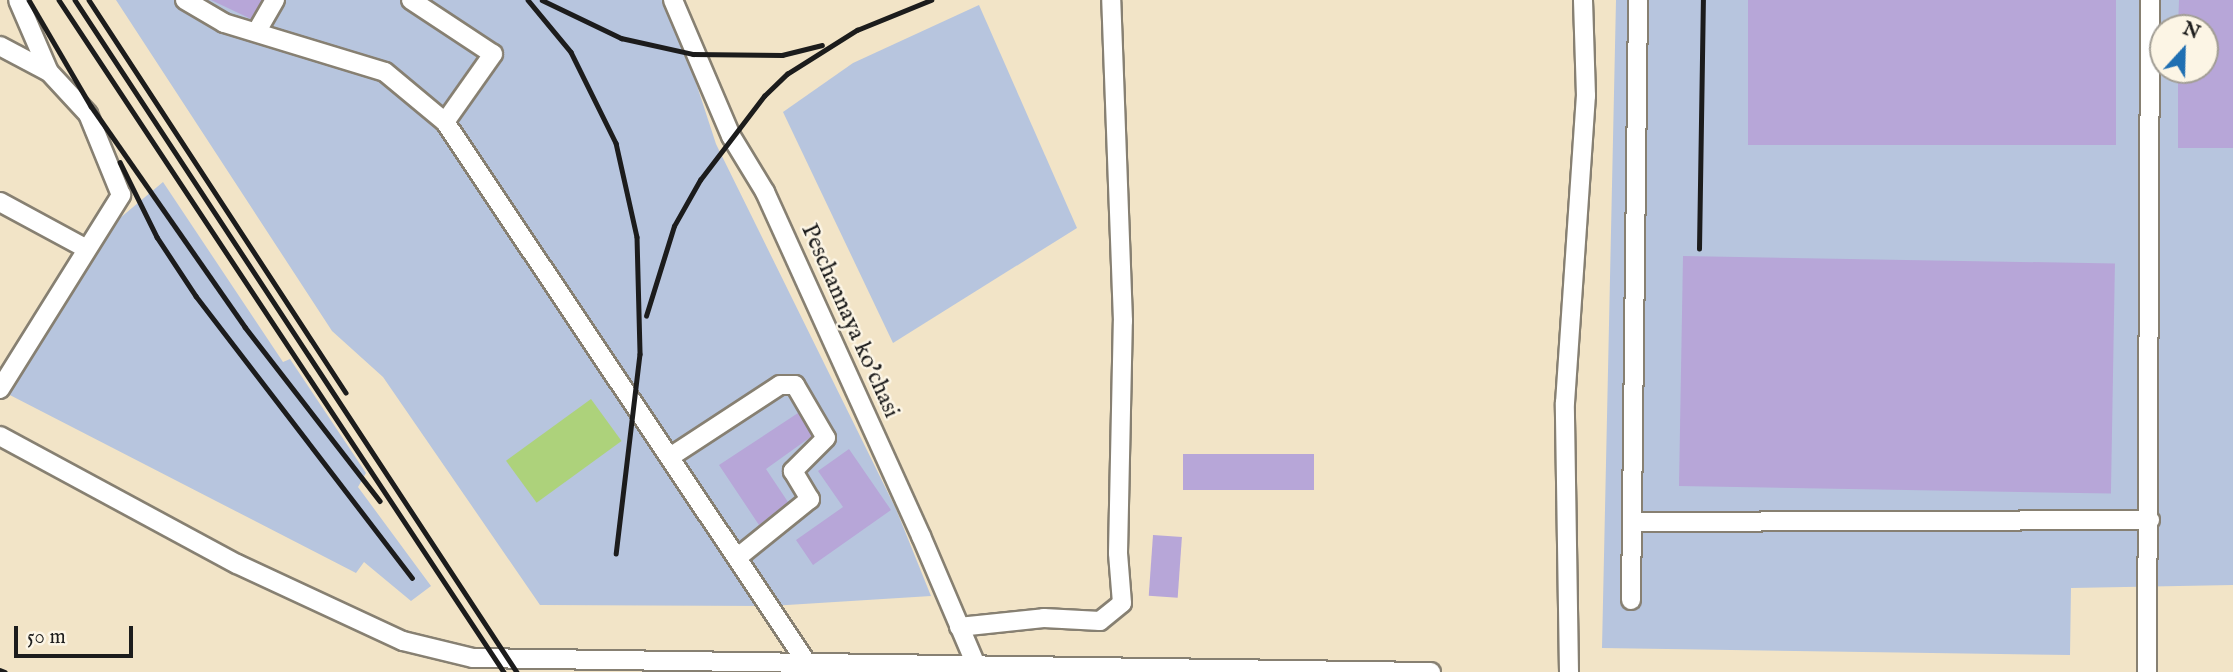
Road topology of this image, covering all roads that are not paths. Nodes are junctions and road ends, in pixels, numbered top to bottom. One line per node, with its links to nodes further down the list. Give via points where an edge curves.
1 (18, 0): 12 (street)
2 (185, 0): 10 (street, via 224,23)
3 (275, 0): 10 (street)
4 (411, 0): 13 (street, via 493,54)
5 (673, 0): 23 (street, Peschannaya ko'chasi, via 693,54 731,136 765,192)
6 (1111, 0): 23 (street, via 1123,321 1118,553 1122,603 1100,621 1044,618)
7 (1583, 0): 28 (street, via 1586,96 1565,403)
8 (1638, 0): 20 (street)
9 (2150, 0): 19 (street)
10 (257, 32): 13 (street, via 385,72)
11 (0, 46): 12 (street)
12 (50, 72): 15 (street, via 88,114 121,195)
13 (445, 122): 18 (street)
14 (0, 202): 15 (street)
15 (85, 248): 16 (street)
16 (0, 389)
17 (0, 436): 24 (street, via 237,564 402,642 473,658)
18 (670, 457): 21 (street); 21 (street, via 780,385 795,385 826,438 793,471 810,499)
19 (2150, 520): 20 (street); 29 (street)
20 (1632, 522): 22 (street)
21 (738, 557): 24 (street)
22 (1631, 600)
23 (959, 627): 25 (street, Peschannaya ko'chasi)
24 (807, 663): 26 (street)
25 (976, 665): 26 (street); 27 (street)
26 (882, 668)
27 (1431, 672)
28 (1569, 672)
29 (2147, 672)

